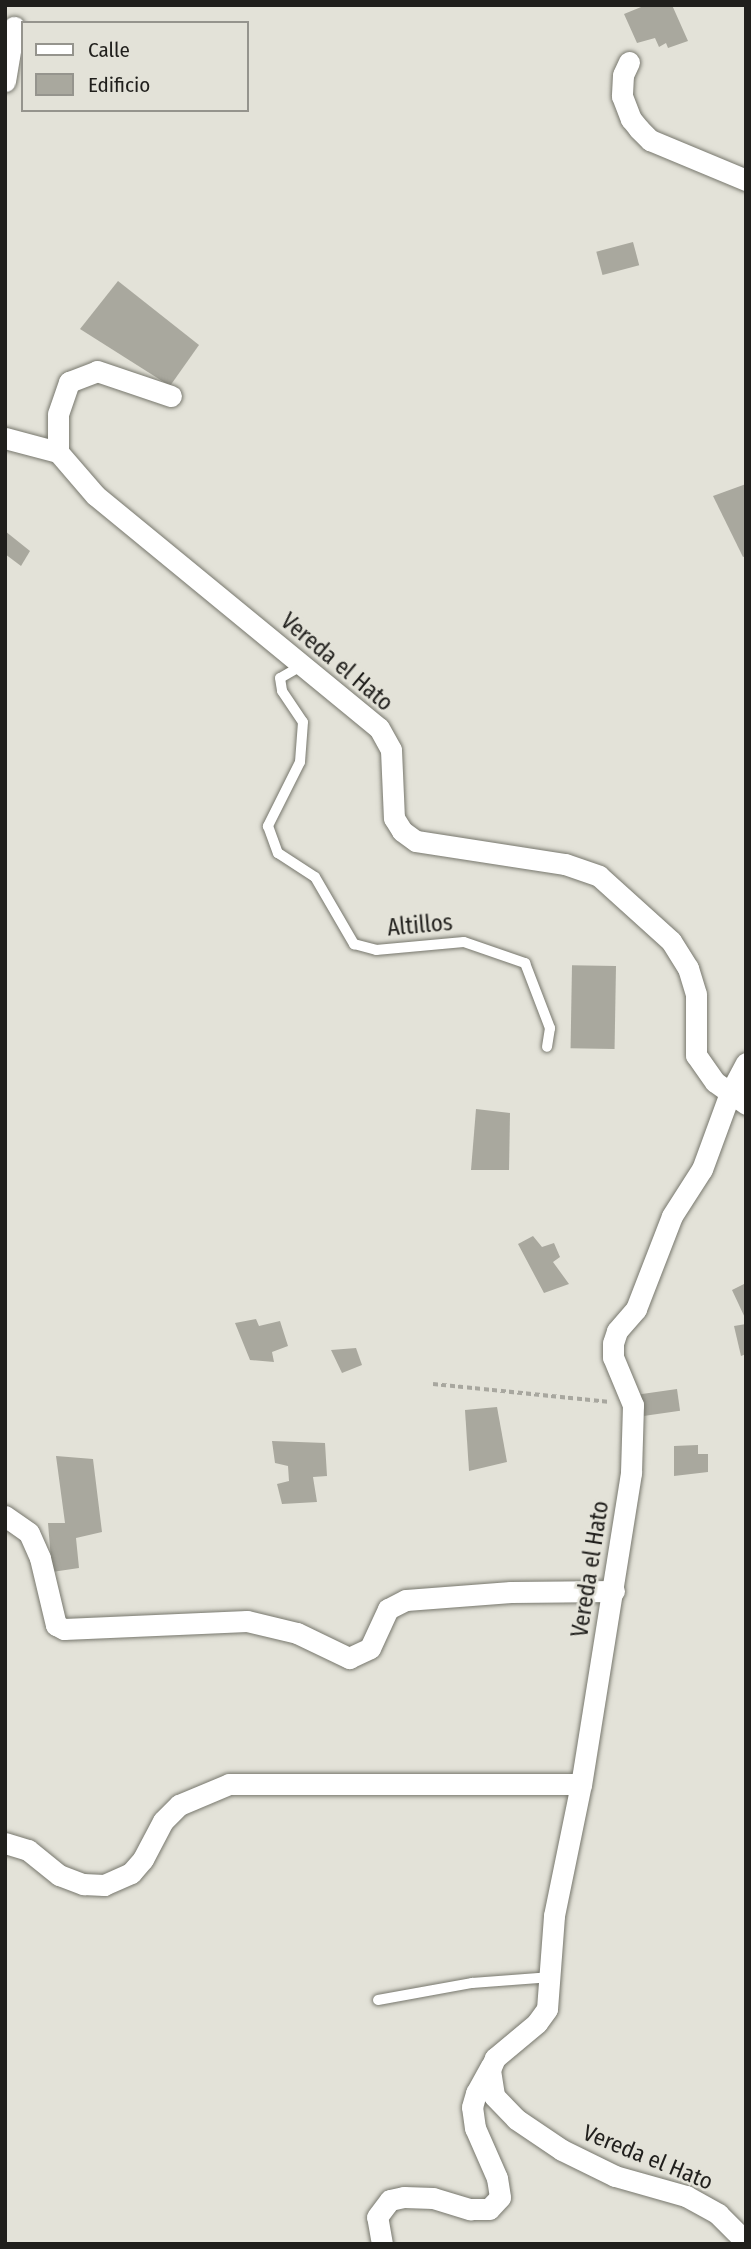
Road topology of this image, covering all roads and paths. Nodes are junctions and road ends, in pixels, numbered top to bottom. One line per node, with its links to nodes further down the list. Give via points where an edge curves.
1 (14, 27): 3 (street)
2 (629, 62): 4 (street, via 622,96 639,129 650,140)
3 (5, 81)
4 (746, 180)
5 (171, 396): 7 (street, via 97,371 69,382 58,414)
6 (5, 438): 7 (street)
7 (58, 452): 8 (street, Vereda el Hato, via 95,495)
8 (302, 666): 9 (lane, Altillos, via 280,678 282,691 303,722 300,762 268,826 278,853 314,877 354,944 376,950 464,942 526,963 550,1028); 11 (street, Vereda el Hato, via 379,728 391,750 394,817 402,831 416,841 565,864 599,876 671,941 688,968 696,994 696,1055 706,1073)
9 (547, 1047)
10 (746, 1063): 11 (street, Vereda el Hato)
11 (738, 1098): 13 (street, Vereda el Hato, via 672,1216 636,1309 617,1331 613,1357)
12 (433, 1384): 13 (path)
13 (633, 1405): 15 (street, Vereda el Hato, via 631,1473)
14 (5, 1516): 15 (street, via 29,1533 40,1558 56,1625 64,1629 247,1621 297,1633 349,1658 370,1648 388,1609 406,1600)
15 (614, 1591): 16 (street, Vereda el Hato)
16 (581, 1784): 17 (street, via 229,1784 179,1805 163,1821 131,1873 104,1885 83,1884 59,1875 28,1850); 18 (street, Vereda el Hato, via 554,1916)
17 (5, 1843)
18 (551, 1977): 19 (lane, via 472,1983); 20 (street, Vereda el Hato, via 547,2009)
19 (377, 2000)
20 (495, 2058): 21 (street, Vereda el Hato, via 490,2070 494,2096 516,2119 562,2150 615,2176 686,2196 718,2214); 22 (street, Vereda el Hato, via 472,2107 500,2197 489,2209 470,2209 433,2198 390,2200 377,2217)
21 (746, 2242)
22 (382, 2244)

